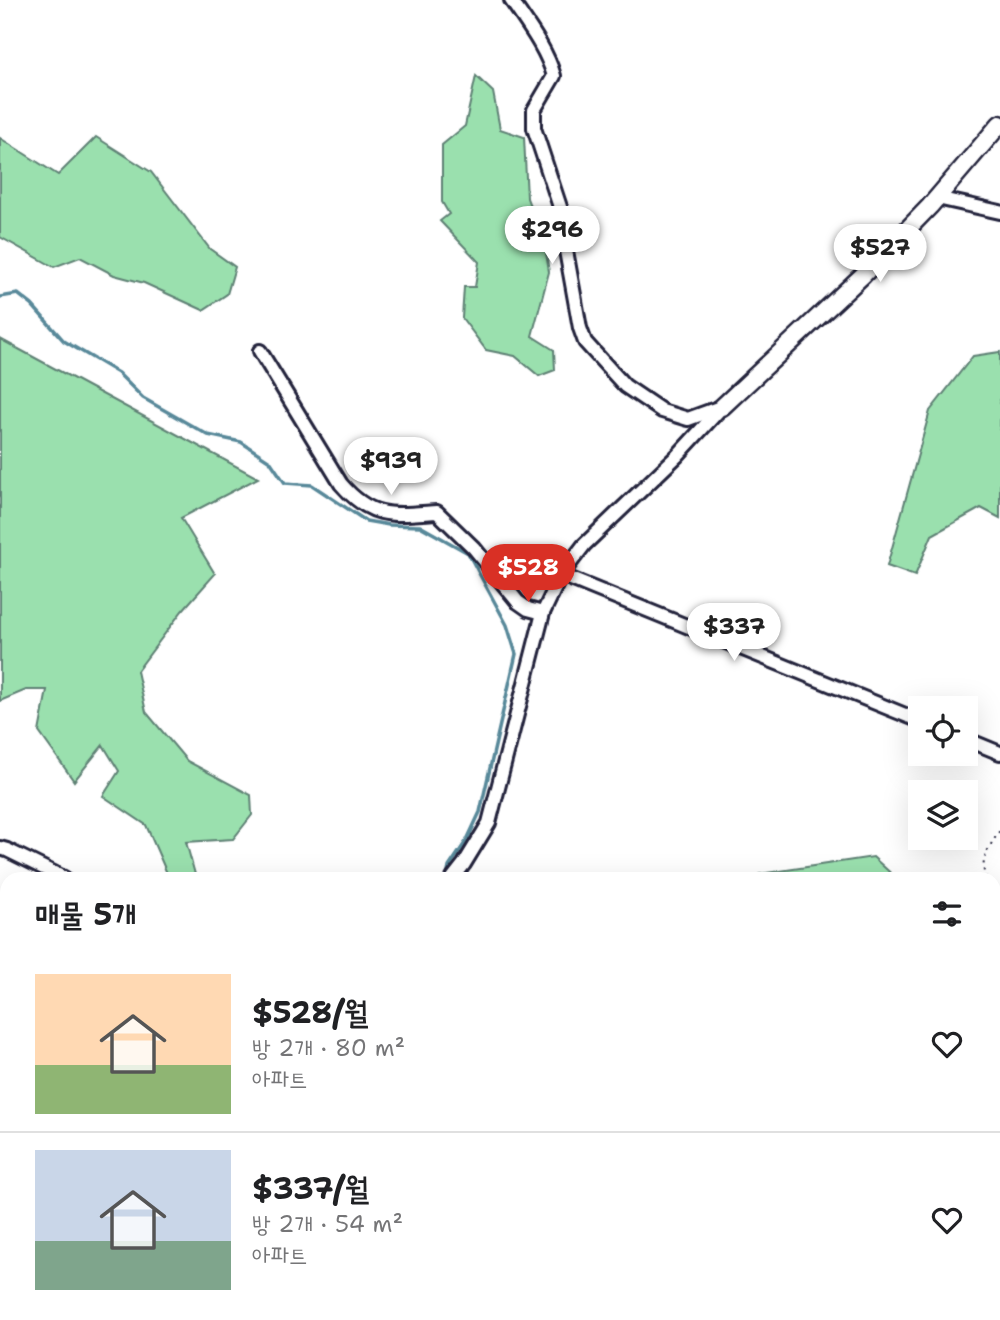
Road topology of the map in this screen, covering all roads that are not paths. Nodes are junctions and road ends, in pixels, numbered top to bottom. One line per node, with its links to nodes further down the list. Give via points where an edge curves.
1 (511, 0): 6 (street, via 538,40 554,76 534,110 534,128 561,210 585,342 625,386 662,411 688,419)
2 (1000, 124): 3 (main road)
3 (937, 198): 4 (street); 6 (main road, via 863,275)
4 (1000, 212)
5 (260, 351): 8 (street, via 354,499 397,515 437,512 518,602)
6 (722, 407): 7 (street, via 584,545)
7 (561, 575): 8 (street); 9 (street)
8 (543, 612): 14 (street, via 489,823)
9 (908, 715)
10 (978, 744): 11 (street)
11 (1000, 753)
12 (0, 848): 13 (street)
13 (52, 872)
14 (457, 872)

